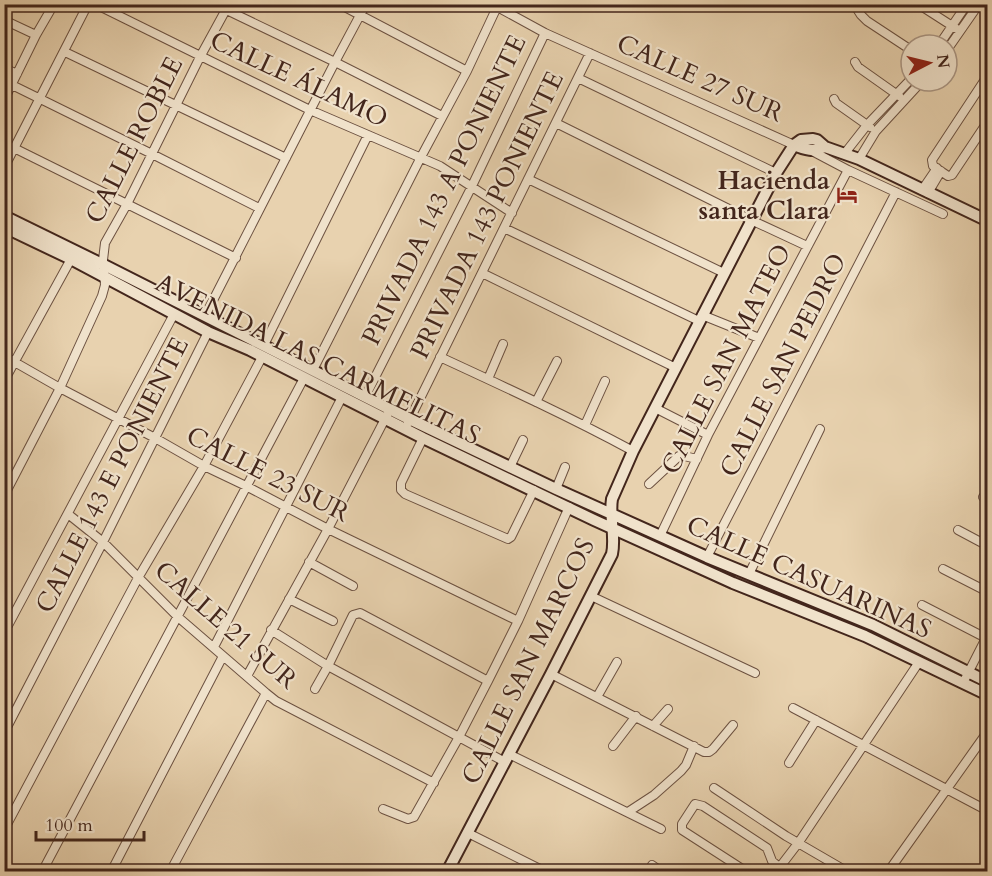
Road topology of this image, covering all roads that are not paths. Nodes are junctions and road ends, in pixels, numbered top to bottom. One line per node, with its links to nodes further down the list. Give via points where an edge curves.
1 (54, 4): 21 (street)
2 (88, 4): 23 (street)
3 (95, 4): 25 (street, CALLE ÁLAMO)
4 (214, 4): 13 (street)
5 (339, 4): 15 (street)
6 (366, 4): 15 (street, CALLE 143 E PONIENTE)
7 (511, 4): 14 (street)
8 (855, 4): 22 (street, via 867,21)
9 (918, 4): 17 (street)
10 (967, 4): 17 (street)
11 (979, 4): 18 (street)
12 (494, 6): 14 (street, CALLE 27 SUR); 29 (street)
13 (228, 8): 25 (street, CALLE ROBLE); 26 (street)
14 (507, 13): 19 (street, CALLE 27 SUR)
15 (361, 15): 26 (street, CALLE 143 E PONIENTE); 29 (street)
16 (4, 20): 21 (street)
17 (952, 26): 18 (street); 20 (street)
18 (960, 31)
19 (545, 33): 24 (street, CALLE 27 SUR); 63 (street, PRIVADA 143 A PONIENTE)
20 (947, 33)
21 (36, 35): 30 (street)
22 (899, 42)
23 (65, 52): 37 (street); 41 (street)
24 (590, 53): 32 (street, PRIVADA 143 PONIENTE); 49 (street, CALLE 27 SUR)
25 (200, 57): 41 (street, CALLE ROBLE); 42 (street, CALLE ÁLAMO)
26 (335, 62): 42 (street, CALLE 143 E PONIENTE); 43 (street)
27 (855, 62): 36 (street)
28 (4, 68): 30 (street)
29 (467, 71): 43 (street)
30 (17, 74): 33 (street)
31 (987, 75): 60 (street, via 932,160)
32 (578, 78): 45 (street, PRIVADA 143 PONIENTE); 61 (street)
33 (12, 85): 37 (street); 39 (street)
34 (899, 91): 36 (street)
35 (911, 93): 40 (street)
36 (896, 94): 40 (street); 46 (street)
37 (39, 98): 51 (street); 54 (street)
38 (834, 99): 46 (street)
39 (4, 100)
40 (905, 100): 47 (street)
41 (176, 104): 54 (street, CALLE ROBLE); 56 (street)
42 (310, 110): 48 (street, CALLE ÁLAMO); 56 (street, CALLE 143 E PONIENTE)
43 (442, 116): 55 (street)
44 (987, 121): 60 (street, via 952,175)
45 (556, 123): 62 (street, PRIVADA 143 PONIENTE); 71 (street)
46 (867, 125): 47 (street); 53 (street)
47 (876, 131): 57 (street)
48 (368, 135): 55 (street, CALLE ÁLAMO); 88 (street)
49 (794, 145): 50 (street, CALLE 27 SUR, via 809,138); 52 (street, CALLE 27 SUR); 61 (street, CALLE SAN MARCOS)
50 (825, 147): 52 (street, CALLE 27 SUR); 53 (street, CALLE 27 SUR)
51 (14, 148): 58 (street); 66 (street)
52 (811, 150): 59 (street)
53 (845, 153): 57 (street, CALLE 27 SUR)
54 (152, 154): 66 (street, CALLE ROBLE); 67 (street)
55 (421, 157): 63 (street, CALLE ÁLAMO); 94 (street)
56 (286, 158): 67 (street, CALLE 143 E PONIENTE)
57 (859, 159): 64 (street, CALLE 27 SUR)
58 (4, 168)
59 (848, 170): 65 (street); 75 (street, CALLE SAN MATEO)
60 (939, 170): 64 (street)
61 (776, 173): 71 (street, CALLE SAN MARCOS)
62 (528, 179): 68 (street, PRIVADA 143 PONIENTE); 80 (street)
63 (471, 188): 68 (street, CALLE ÁLAMO); 100 (street, PRIVADA 143 A PONIENTE)
64 (925, 191): 72 (street, CALLE 27 SUR)
65 (896, 192): 69 (street); 132 (street, CALLE SAN PEDRO)
66 (127, 204): 76 (street); 78 (street, CALLE ROBLE, via 105,243)
67 (259, 208): 76 (street, CALLE 143 E PONIENTE)
68 (512, 213): 74 (street, PRIVADA 143 PONIENTE)
69 (943, 214)
70 (4, 216): 78 (street, AVENIDA LAS CARMELITAS)
71 (751, 220): 75 (street); 80 (street, CALLE SAN MARCOS)
72 (987, 221)
73 (4, 227): 77 (street, AVENIDA LAS CARMELITAS)
74 (504, 228): 79 (street, PRIVADA 143 PONIENTE); 84 (street)
75 (807, 246): 86 (street, CALLE SAN MATEO)
76 (236, 258): 83 (street, CALLE 143 E PONIENTE)
77 (71, 260): 81 (street, AVENIDA LAS CARMELITAS); 92 (street)
78 (104, 265): 81 (street, CALLE ROBLE); 83 (street, AVENIDA LAS CARMELITAS)
79 (482, 273): 90 (street, PRIVADA 143 PONIENTE); 93 (street)
80 (724, 273): 84 (street, CALLE SAN MARCOS)
81 (104, 278): 82 (street, AVENIDA LAS CARMELITAS); 98 (street, CALLE ROBLE, via 102,297)
82 (174, 314): 85 (street, AVENIDA LAS CARMELITAS); 104 (street)
83 (205, 316): 88 (street, AVENIDA LAS CARMELITAS)
84 (701, 318): 86 (street); 93 (street, CALLE SAN MARCOS)
85 (208, 332): 88 (street, AVENIDA LAS CARMELITAS); 109 (street, CALLE 143 E PONIENTE)
86 (759, 338): 108 (street, CALLE SAN MATEO)
87 (503, 344): 95 (street)
88 (263, 351): 94 (street, AVENIDA LAS CARMELITAS); 114 (street)
89 (4, 356): 92 (street, CALLE 23 SUR)
90 (440, 357): 95 (street); 105 (street, PRIVADA 143 PONIENTE)
91 (557, 361): 101 (street)
92 (14, 362): 96 (street); 98 (street, CALLE 23 SUR)
93 (676, 368): 102 (street, CALLE SAN MARCOS)
94 (309, 374): 99 (street, AVENIDA LAS CARMELITAS); 100 (street, AVENIDA LAS CARMELITAS); 118 (street)
95 (488, 379): 101 (street)
96 (4, 381)
97 (605, 381): 106 (street)
98 (60, 388): 104 (street, CALLE 23 SUR); 121 (street, CALLE ROBLE)
99 (342, 397): 103 (street, AVENIDA LAS CARMELITAS); 122 (street)
100 (365, 397): 103 (street, AVENIDA LAS CARMELITAS)
101 (536, 402): 106 (street)
102 (655, 408): 108 (street); 112 (street, CALLE SAN MARCOS)
103 (388, 414): 105 (street, AVENIDA LAS CARMELITAS); 127 (street)
104 (118, 418): 109 (street, CALLE 23 SUR); 124 (street)
105 (407, 424): 110 (street, AVENIDA LAS CARMELITAS); 115 (street, AVENIDA LAS CARMELITAS)
106 (585, 425): 112 (street)
107 (820, 429): 135 (street)
108 (708, 435): 113 (street, CALLE SAN MATEO)
109 (155, 438): 114 (street, CALLE 23 SUR); 130 (street, CALLE 143 E PONIENTE)
110 (423, 438): 120 (street, AVENIDA LAS CARMELITAS); 120 (street, via 401,483 405,494 508,539)
111 (523, 440): 115 (street)
112 (633, 451): 125 (street, CALLE SAN MARCOS, via 612,499)
113 (696, 459): 117 (street, via 679,456); 129 (street, CALLE SAN MATEO)
114 (204, 466): 118 (street, CALLE 23 SUR); 136 (street)
115 (510, 467): 119 (street, AVENIDA LAS CARMELITAS)
116 (565, 467): 119 (street)
117 (649, 484)
118 (246, 486): 122 (street, CALLE 23 SUR); 142 (street)
119 (556, 489): 125 (street, AVENIDA LAS CARMELITAS)
120 (534, 490): 123 (street, AVENIDA LAS CARMELITAS)
121 (5, 494)
122 (286, 507): 127 (street, CALLE 23 SUR); 148 (street)
123 (569, 507): 126 (street, AVENIDA LAS CARMELITAS); 144 (street)
124 (68, 514): 130 (street, CALLE 21 SUR); 146 (street)
125 (612, 514): 126 (street, CALLE SAN MARCOS); 129 (street, CALLE CASUARINAS)
126 (613, 528): 139 (street, CALLE SAN MARCOS, via 612,554); 151 (street, CALLE CASUARINAS)
127 (328, 529): 133 (street); 144 (street, CALLE 23 SUR)
128 (958, 530): 131 (street)
129 (660, 536): 132 (street, CALLE CASUARINAS)
130 (103, 542): 136 (street, CALLE 21 SUR); 170 (street, CALLE 143 E PONIENTE)
131 (987, 546)
132 (707, 557): 135 (street, CALLE CASUARINAS)
133 (309, 562): 137 (street); 140 (street)
134 (943, 569): 138 (street)
135 (748, 573): 156 (street, CALLE CASUARINAS, via 873,625)
136 (138, 578): 142 (street, CALLE 21 SUR); 184 (street)
137 (353, 586)
138 (987, 592)
139 (591, 596): 153 (street); 154 (street, CALLE SAN MARCOS)
140 (289, 599): 143 (street); 145 (street)
141 (922, 605): 147 (street)
142 (178, 617): 148 (street, CALLE 21 SUR); 191 (street)
143 (333, 621)
144 (518, 621): 157 (street)
145 (271, 630): 152 (street); 155 (street)
146 (4, 633)
147 (987, 636): 156 (street)
148 (213, 647): 149 (street, CALLE 21 SUR)
149 (223, 656): 155 (street, CALLE 21 SUR); 192 (street)
150 (617, 662): 162 (street)
151 (919, 662): 156 (street, CALLE CASUARINAS); 173 (street)
152 (328, 666): 157 (street, via 353,615 360,613); 159 (street); 171 (street)
153 (755, 673)
154 (551, 674): 162 (street); 175 (street, CALLE SAN MARCOS)
155 (247, 676): 160 (street, CALLE 21 SUR)
156 (966, 677): 158 (street, CALLE CASUARINAS); 161 (street, CALLE CASUARINAS)
157 (488, 681): 171 (street)
158 (987, 682)
159 (315, 689)
160 (266, 693): 177 (street, CALLE 21 SUR); 193 (street)
161 (987, 695)
162 (597, 697): 165 (street)
163 (793, 708): 166 (street)
164 (668, 709): 168 (street)
165 (636, 716): 168 (street); 172 (street)
166 (816, 720): 173 (street); 176 (street)
167 (733, 725): 174 (street, via 709,752)
168 (653, 726): 174 (street)
169 (987, 731): 179 (street)
170 (4, 733)
171 (459, 737): 175 (street); 177 (street)
172 (613, 746)
173 (864, 746): 179 (street); 186 (street)
174 (694, 747): 182 (street, via 681,771)
175 (507, 758): 182 (street); 185 (street, CALLE SAN MARCOS)
176 (789, 763)
177 (434, 783): 180 (street, via 414,817 408,819)
178 (714, 788): 186 (street)
179 (946, 789): 181 (street); 199 (street)
180 (383, 809)
181 (987, 811)
182 (628, 812): 183 (street)
183 (661, 829)
184 (4, 830)
185 (468, 833): 194 (street, CALLE SAN MARCOS); 195 (street)
186 (799, 842): 189 (street); 198 (street)
187 (652, 865): 196 (street)
188 (4, 868): 190 (street)
189 (778, 869): 197 (street, via 767,848 695,804 682,830)
190 (11, 872)
191 (42, 872)
192 (111, 872)
193 (170, 872)
194 (447, 872)
195 (546, 872)
196 (662, 872)
197 (747, 872)
198 (848, 872)
199 (888, 872)

